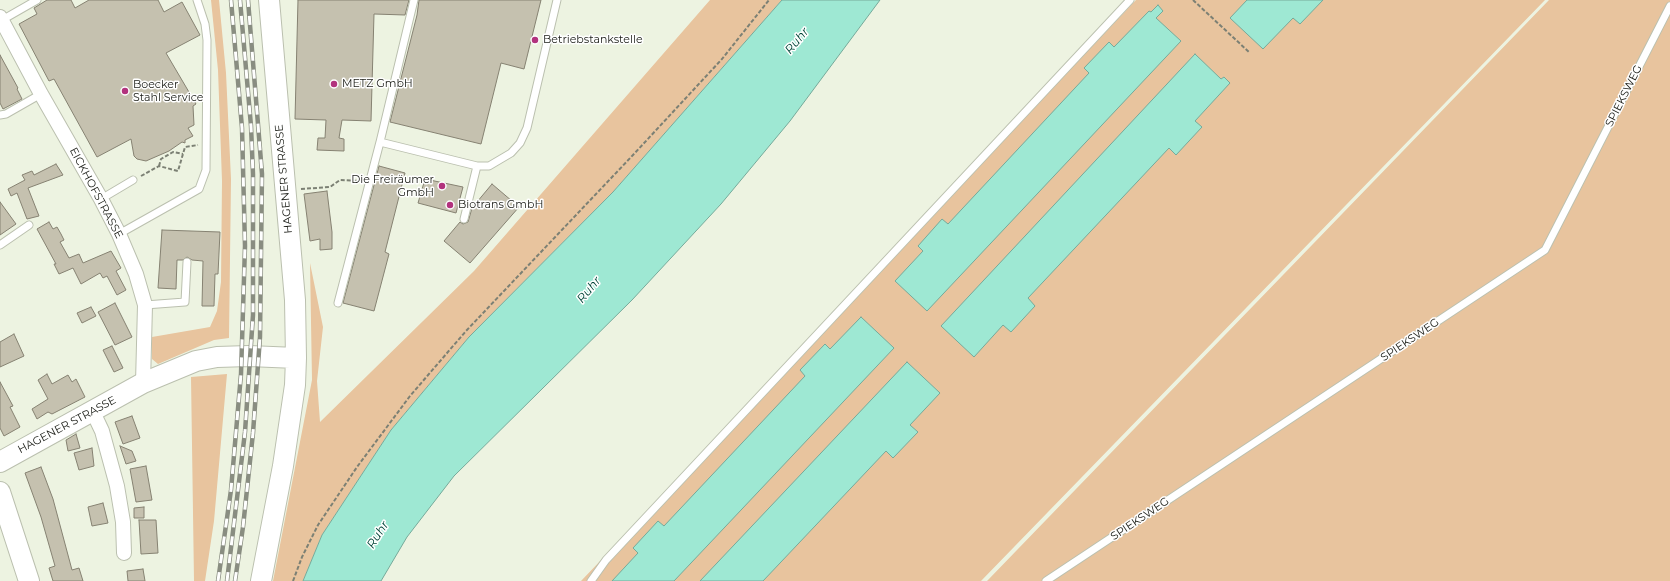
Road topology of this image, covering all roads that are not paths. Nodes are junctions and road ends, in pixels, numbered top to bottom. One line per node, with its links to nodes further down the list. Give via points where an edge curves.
1 (37, 0): 8 (lane)
2 (197, 0): 17 (lane, via 205,24 206,40 206,170 198,189)
3 (270, 0): 22 (main road, HAGENER STRASSE, via 295,300)
4 (414, 0): 11 (lane)
5 (557, 0): 12 (lane, via 527,128 511,153 489,166)
6 (1130, 0): 30 (lane, via 606,560)
7 (1670, 6): 31 (lane, SPIEKSWEG, via 1545,250)
8 (2, 24): 9 (street, EICKHOFSTRASSE)
9 (41, 94): 10 (lane); 14 (street, EICKHOFSTRASSE)
10 (0, 115)
11 (380, 142): 12 (lane); 20 (lane)
12 (477, 166): 15 (lane)
13 (133, 180): 14 (lane)
14 (101, 199): 17 (street, EICKHOFSTRASSE)
15 (464, 219)
16 (29, 225): 18 (lane)
17 (119, 234): 21 (street, EICKHOFSTRASSE, via 136,274)
18 (0, 245)
19 (187, 262): 21 (lane, via 185,302)
20 (338, 303)
21 (145, 305): 23 (street, EICKHOFSTRASSE)
22 (296, 358): 23 (main road, HAGENER STRASSE, via 218,357 196,361); 29 (main road, HAGENER STRASSE, via 295,385 283,466)
23 (143, 383): 24 (main road, HAGENER STRASSE)
24 (93, 412): 25 (main road, HAGENER STRASSE); 27 (street, via 102,431 117,486)
25 (0, 462)
26 (0, 492): 28 (main road)
27 (124, 553)
28 (29, 581)
29 (260, 581)
30 (591, 581)
31 (1046, 581)

